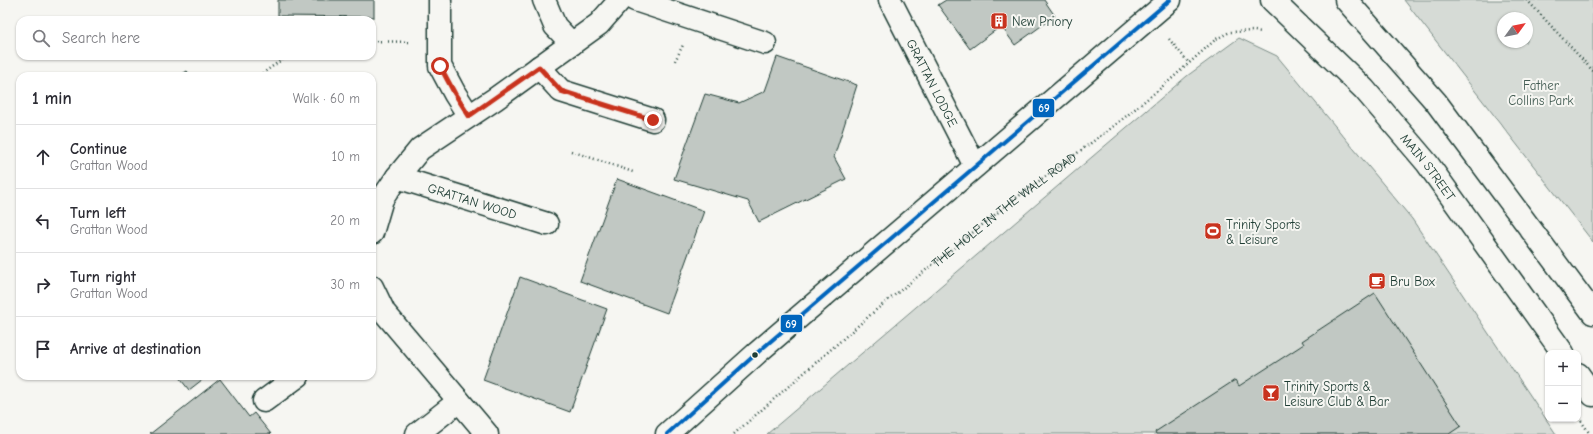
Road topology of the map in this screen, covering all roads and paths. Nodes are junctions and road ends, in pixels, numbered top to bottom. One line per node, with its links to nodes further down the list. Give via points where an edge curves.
1 (440, 0): 12 (street)
2 (544, 0): 14 (street, via 555,26)
3 (620, 0): 14 (street, via 599,24)
4 (635, 0): 13 (street)
5 (890, 0): 22 (street, GRATTAN LODGE)
6 (1170, 0): 22 (street)
7 (1272, 0): 29 (street, MAIN STREET, via 1364,89 1427,163)
8 (1346, 0): 27 (street, via 1436,102)
9 (1527, 0): 17 (path)
10 (1267, 33): 39 (path, THE HOLE IN THE WALL ROAD, via 1230,32 1216,39 1114,126 1012,201 876,310)
11 (376, 41): 12 (path)
12 (439, 42): 19 (street, via 440,66)
13 (765, 43)
14 (572, 44): 16 (street)
15 (281, 60): 18 (path)
16 (539, 67): 19 (street); 20 (street, via 561,91)
17 (1593, 71)
18 (265, 72)
19 (469, 116): 24 (street, via 420,149)
20 (653, 120)
21 (571, 151): 23 (path)
22 (975, 166): 38 (street, via 757,353)
23 (633, 172)
24 (397, 177): 25 (street); 26 (street, GRATTAN WOOD)
25 (377, 198)
26 (547, 224)
27 (1593, 313)
28 (378, 316): 34 (street)
29 (1561, 350)
30 (1581, 378): 32 (street)
31 (293, 380): 33 (street)
32 (1593, 396)
33 (264, 401)
34 (459, 401): 36 (street); 37 (street)
35 (1581, 422): 40 (path)
36 (417, 434)
37 (487, 434)
38 (667, 434)
39 (734, 434)
40 (1590, 434)

